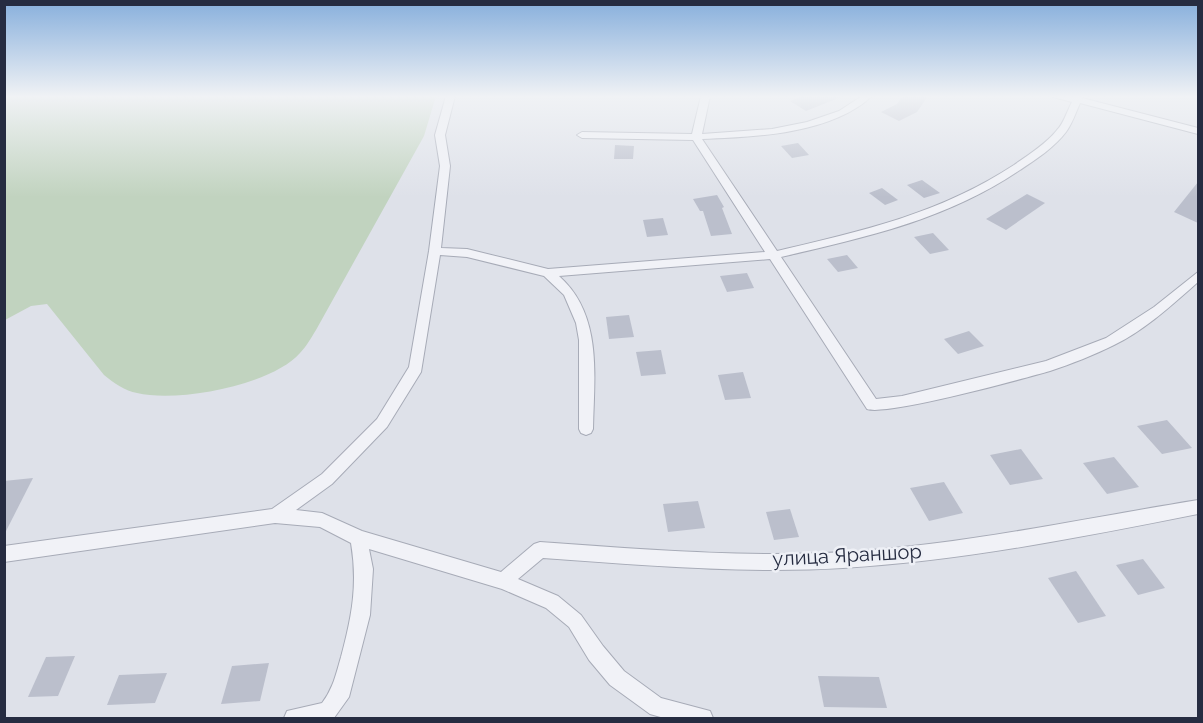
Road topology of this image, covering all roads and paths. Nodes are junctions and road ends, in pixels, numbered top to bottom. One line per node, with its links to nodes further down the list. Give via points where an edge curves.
1 (441, 130): 7 (street, via 445,166)
2 (698, 130): 6 (street)
3 (780, 130): 6 (street)
4 (1063, 130): 8 (street, via 1031,158 986,188 922,216)
5 (582, 135): 6 (street)
6 (696, 137): 8 (street)
7 (435, 251): 9 (street, via 467,253); 13 (street, via 416,368 382,423 327,479)
8 (774, 255): 9 (street); 10 (street, via 872,405 902,402 1048,366 1112,341 1158,310)
9 (548, 273): 11 (street, via 568,292 578,311 586,344)
10 (1198, 276)
11 (586, 429)
12 (1198, 507): 16 (street, улица Яраншор, via 941,549 843,560 706,561 540,550)
13 (275, 516): 14 (street, via 322,520); 15 (street)
14 (359, 538): 16 (street); 17 (street, via 364,569 361,615 339,697 327,712)
15 (4, 554)
16 (503, 581): 18 (street, via 552,602 575,621 617,678 657,707)
17 (294, 718)
18 (703, 718)

